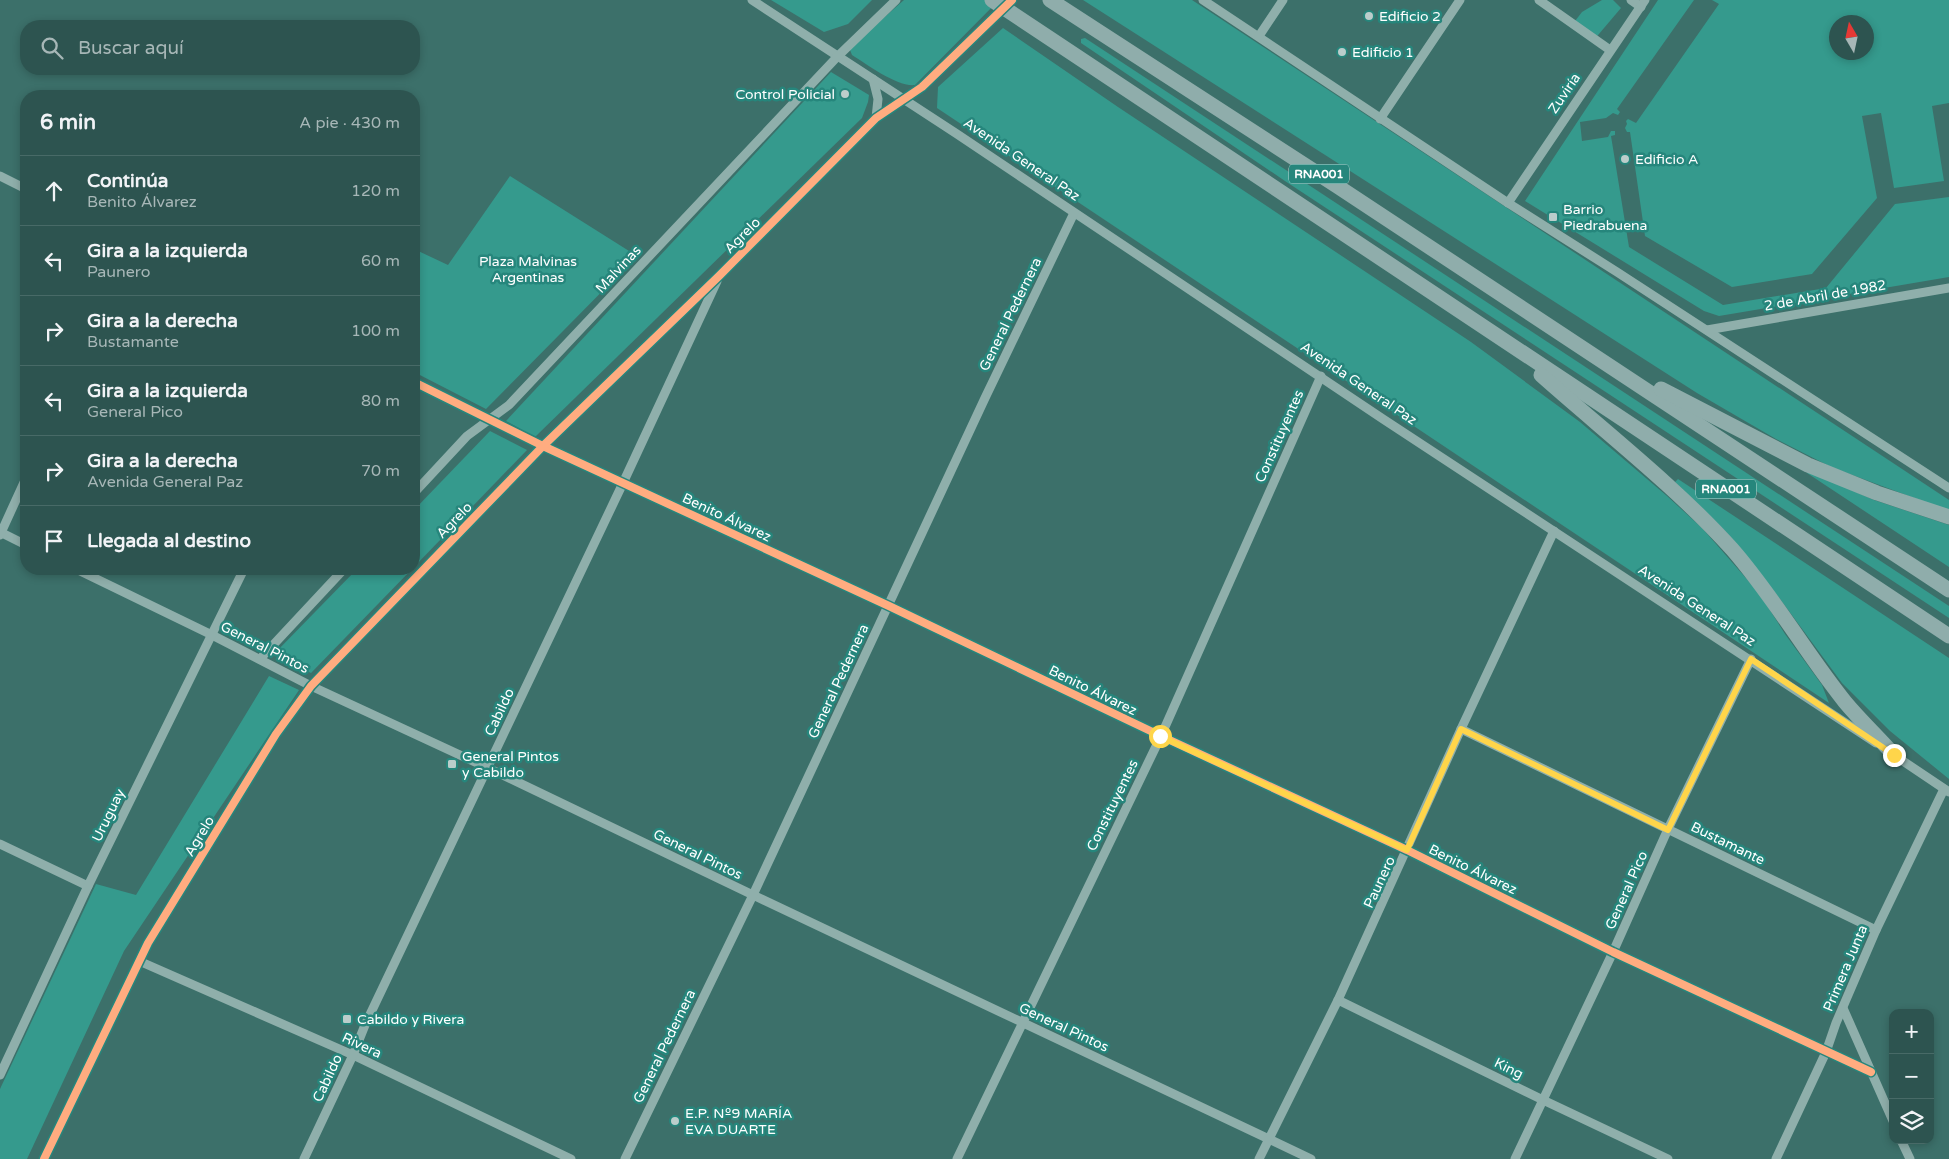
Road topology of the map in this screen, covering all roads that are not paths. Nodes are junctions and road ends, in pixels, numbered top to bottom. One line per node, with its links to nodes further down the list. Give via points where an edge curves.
1 (752, 0): 14 (street, Avenida General Paz)
2 (896, 0): 14 (street, Malvinas)
3 (992, 0): 26 (highway, RNA001)
4 (1012, 0): 16 (street, Agrelo, via 922,87)
5 (1050, 0): 27 (highway, RNA001)
6 (1203, 0): 12 (street)
7 (1283, 0): 12 (street)
8 (1460, 0): 18 (street)
9 (1540, 0): 13 (street)
10 (1631, 0): 11 (street)
11 (1643, 3): 13 (street, Zuviría)
12 (1258, 36): 18 (street)
13 (1610, 50): 21 (street, Zuviría)
14 (837, 57): 15 (street, Avenida General Paz); 30 (street, Malvinas, via 509,405)
15 (873, 79): 16 (street, Avenida General Paz); 17 (street, via 878,99)
16 (903, 100): 17 (street, Agrelo); 22 (street, Avenida General Paz)
17 (876, 118): 23 (street, Agrelo)
18 (1380, 119): 21 (street)
19 (0, 176): 20 (street)
20 (20, 186)
21 (1508, 203): 25 (street)
22 (1074, 213): 28 (street, Avenida General Paz); 46 (street, General Pedernera)
23 (719, 276): 31 (street, Agrelo); 32 (street, Cabildo)
24 (1949, 288): 25 (street, 2 de Abril de 1982)
25 (1707, 330): 34 (street)
26 (1502, 341): 48 (highway, RNA001); 54 (highway, via 1699,513 1758,580 1845,702)
27 (1587, 351): 36 (highway, via 1808,465); 45 (highway, RNA001)
28 (1321, 376): 37 (street, Avenida General Paz); 53 (street, Constituyentes)
29 (420, 385): 30 (street, Benito Álvarez)
30 (490, 421): 31 (street, Benito Álvarez); 33 (street, Malvinas, via 467,436)
31 (543, 446): 32 (street, Benito Álvarez); 40 (street, Agrelo)
32 (623, 483): 46 (street, Benito Álvarez); 55 (street, Cabildo)
33 (420, 487)
34 (1949, 488)
35 (20, 491): 38 (street)
36 (1949, 517)
37 (1554, 531): 50 (street, Avenida General Paz); 52 (street, Paunero)
38 (0, 533): 39 (street)
39 (20, 542)
40 (420, 573)
41 (88, 575): 47 (street, General Pintos)
42 (241, 575): 47 (street, Uruguay)
43 (338, 575): 49 (street)
44 (418, 575): 51 (street, Agrelo)
45 (1949, 590)
46 (889, 606): 53 (street, Benito Álvarez); 61 (street, General Pedernera)
47 (212, 635): 49 (street, General Pintos); 60 (street, Uruguay)
48 (1949, 636)
49 (260, 659): 51 (street, General Pintos)
50 (1751, 659): 54 (street, Avenida General Paz); 57 (street, General Pico)
51 (311, 686): 55 (street, General Pintos); 64 (street, Agrelo, via 276,734)
52 (1461, 729): 57 (street, Bustamante); 59 (street, Paunero)
53 (1160, 736): 59 (street, Benito Álvarez); 67 (street, Constituyentes)
54 (1894, 755): 56 (street, Avenida General Paz)
55 (488, 768): 61 (street, General Pintos); 69 (street, Cabildo)
56 (1947, 791): 62 (street, Primera Junta)
57 (1668, 830): 62 (street, Bustamante); 63 (street, General Pico)
58 (0, 844): 60 (street)
59 (1407, 850): 63 (street, Benito Álvarez); 65 (street, Paunero)
60 (88, 886): 71 (street, Uruguay)
61 (753, 895): 67 (street, General Pintos); 79 (street, General Pedernera)
62 (1876, 930): 66 (street, Primera Junta)
63 (1613, 952): 68 (street, Benito Álvarez); 72 (street, General Pico)
64 (139, 961): 69 (street, Rivera); 76 (street, Agrelo)
65 (1338, 1000): 72 (street, King); 74 (street, Paunero)
66 (1843, 1008): 68 (street, Primera Junta); 70 (street)
67 (1023, 1023): 74 (street, General Pintos); 80 (street, Constituyentes)
68 (1826, 1052): 70 (street, Benito Álvarez); 85 (street, Primera Junta)
69 (353, 1055): 77 (street, Cabildo); 78 (street, Rivera)
70 (1871, 1072): 73 (street)
71 (0, 1075)
72 (1543, 1100): 83 (street, General Pico); 84 (street, King)
73 (1889, 1112)
74 (1269, 1139): 81 (street, Paunero); 82 (street, General Pintos)
75 (1904, 1144): 86 (street)
76 (44, 1159)
77 (304, 1159)
78 (571, 1159)
79 (624, 1159)
80 (957, 1159)
81 (1260, 1159)
82 (1311, 1159)
83 (1515, 1159)
84 (1668, 1159)
85 (1776, 1159)
86 (1910, 1159)

